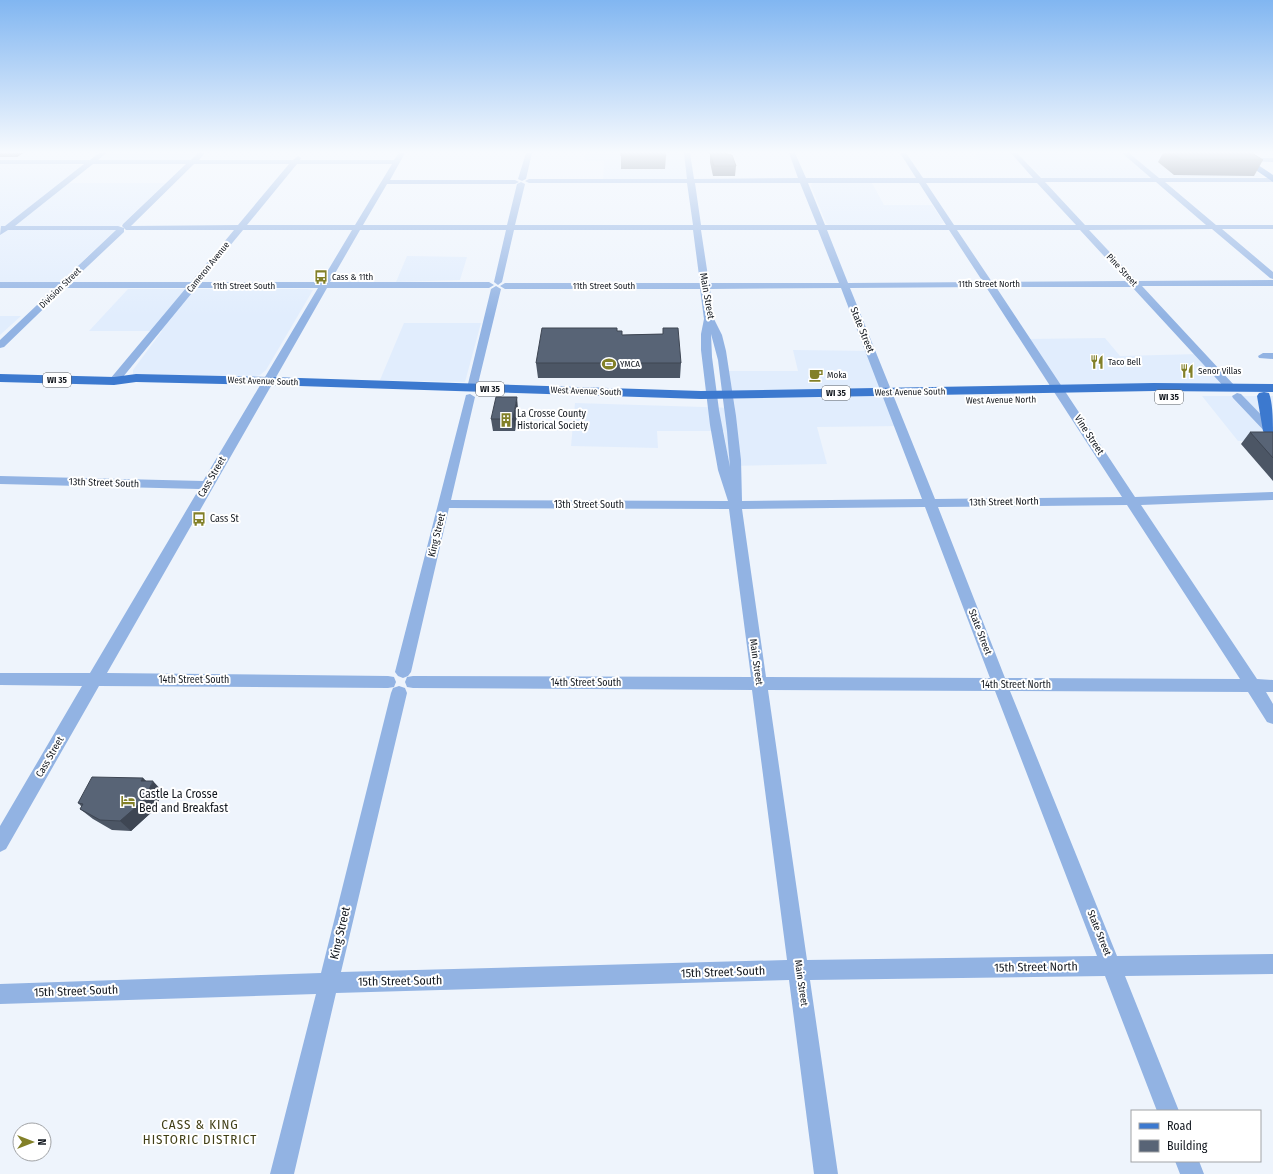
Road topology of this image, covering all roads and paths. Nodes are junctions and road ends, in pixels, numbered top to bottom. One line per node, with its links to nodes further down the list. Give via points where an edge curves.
1 (31, 208): 21 (street)
2 (144, 208): 16 (street, Division Street)
3 (257, 208): 20 (street, Cameron Avenue)
4 (369, 208): 17 (street, Cass Street)
5 (516, 208): 18 (street, King Street)
6 (693, 208): 19 (street, Main Street)
7 (814, 208): 11 (street, State Street)
8 (940, 208): 12 (street, Vine Street)
9 (1065, 208): 13 (street, Pine Street)
10 (1191, 208): 14 (street)
11 (822, 227): 12 (street); 19 (street); 27 (street, State Street)
12 (952, 227): 13 (street); 24 (street, Vine Street)
13 (1083, 227): 14 (street); 25 (street, Pine Street)
14 (1214, 227): 15 (street); 22 (street)
15 (1273, 227)
16 (123, 228): 20 (street); 21 (street); 28 (street, Division Street)
17 (357, 228): 18 (street); 20 (street); 30 (street, Cass Street)
18 (511, 228): 19 (street); 31 (street, King Street)
19 (696, 228): 32 (street, Main Street)
20 (240, 229): 29 (street, Cameron Avenue)
21 (2, 230)
22 (1273, 276)
23 (1273, 283): 25 (street, 11th Street North)
24 (990, 284): 25 (street, 11th Street North); 27 (street, 11th Street North); 41 (street, Vine Street)
25 (1135, 284): 38 (street, Pine Street)
26 (0, 285): 28 (street, 11th Street South)
27 (844, 285): 32 (street, 11th Street North); 42 (street, State Street)
28 (62, 286): 29 (street, 11th Street South); 34 (street, Division Street)
29 (193, 286): 30 (street, 11th Street South); 36 (street, Cameron Avenue)
30 (322, 286): 31 (street, 11th Street South); 37 (street, Cass Street)
31 (497, 286): 32 (street, 11th Street South); 39 (street, King Street)
32 (704, 286): 33 (street, Main Street)
33 (708, 319): 43 (street, via 706,336); 44 (street, Main Street, via 716,330)
34 (0, 345)
35 (0, 378): 36 (main road, West Avenue South / WI 35)
36 (114, 381): 37 (main road, West Avenue South / WI 35, via 128,386)
37 (265, 386): 39 (main road, West Avenue South / WI 35); 47 (street, Cass Street)
38 (1234, 391): 40 (main road, West Avenue North / WI 35); 41 (main road, West Avenue North / WI 35); 45 (street, Pine Street)
39 (471, 393): 43 (main road, West Avenue South / WI 35); 51 (street, King Street)
40 (1270, 393): 45 (main road)
41 (1062, 394): 42 (main road, West Avenue North / WI 35); 49 (street, Vine Street)
42 (889, 397): 44 (main road, West Avenue North / WI 35); 50 (street, State Street)
43 (712, 399): 44 (main road, West Avenue South / WI 35); 52 (street, via 725,478)
44 (728, 399): 52 (street, Main Street, via 736,454)
45 (1271, 432)
46 (0, 480): 47 (street, 13th Street South)
47 (207, 485): 54 (street, Cass Street)
48 (1273, 496): 49 (street, 13th Street North)
49 (1132, 501): 50 (street, 13th Street North); 58 (street, Vine Street)
50 (930, 502): 52 (street, 13th Street North); 57 (street, State Street)
51 (444, 504): 52 (street, 13th Street South); 55 (street, King Street)
52 (735, 505): 56 (street, Main Street)
53 (0, 679): 54 (street, 14th Street South)
54 (95, 680): 55 (street, 14th Street South); 61 (street, Cass Street)
55 (401, 682): 56 (street, 14th Street South); 65 (street, King Street)
56 (759, 683): 57 (street, 14th Street North); 64 (street, Main Street)
57 (1000, 685): 58 (street, 14th Street North); 63 (street, State Street)
58 (1252, 686): 59 (street, 14th Street North); 60 (street, Vine Street)
59 (1273, 686)
60 (1273, 717)
61 (0, 843)
62 (1273, 964): 63 (street, 15th Street North)
63 (1112, 966): 64 (street, 15th Street North); 67 (street, State Street)
64 (799, 970): 65 (street, 15th Street South); 70 (street, Main Street)
65 (328, 983): 66 (street, 15th Street South); 69 (street, King Street)
66 (0, 994)
67 (1168, 1110)
68 (1187, 1162): 71 (street)
69 (282, 1174)
70 (826, 1174)
71 (1192, 1174)

